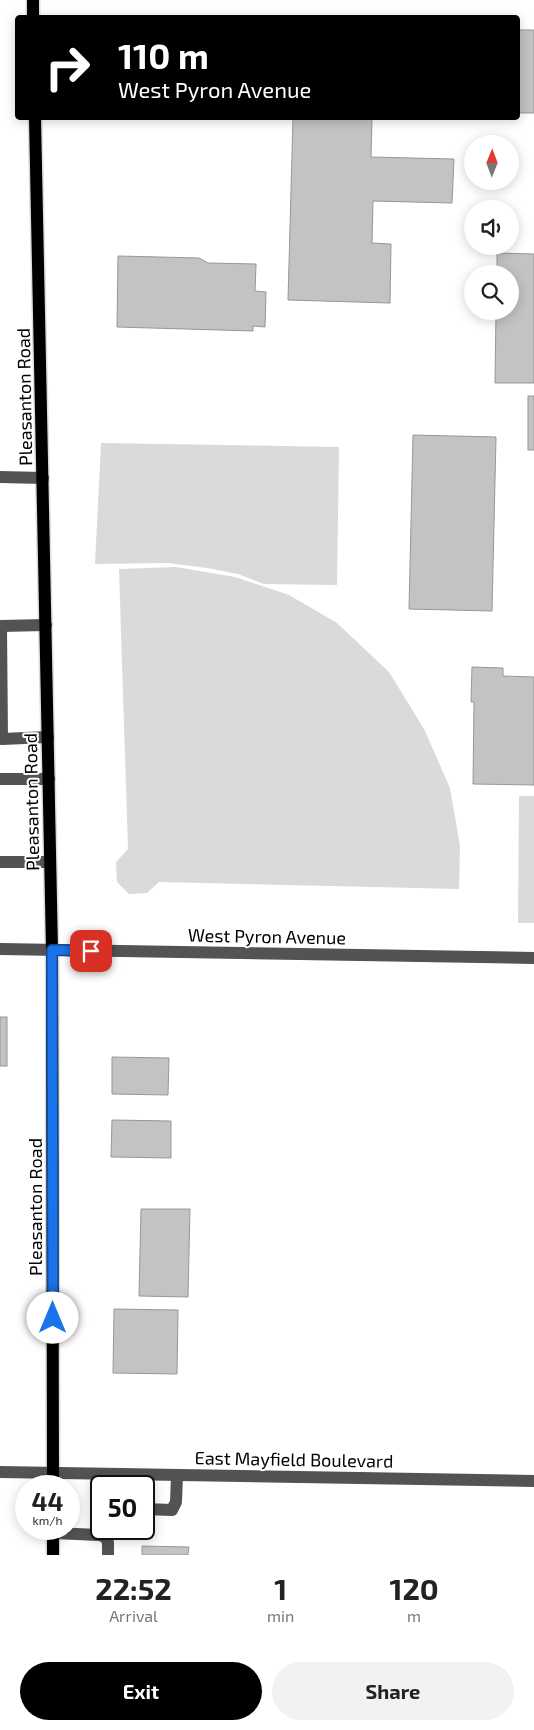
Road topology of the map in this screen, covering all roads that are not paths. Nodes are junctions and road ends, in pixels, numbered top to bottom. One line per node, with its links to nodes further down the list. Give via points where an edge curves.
1 (33, 0): 2 (main road)
2 (33, 15)
3 (35, 120): 5 (main road, Pleasanton Road)
4 (0, 477): 5 (street)
5 (43, 478): 6 (main road, Pleasanton Road)
6 (46, 625): 7 (street); 8 (main road, Pleasanton Road)
7 (1, 626): 8 (street, via 2,739)
8 (48, 738): 10 (main road, Pleasanton Road)
9 (0, 779): 10 (street)
10 (49, 779): 12 (main road, Pleasanton Road)
11 (0, 862): 12 (street)
12 (50, 862): 14 (main road, Pleasanton Road)
13 (0, 950): 14 (street, West Pyron Avenue)
14 (52, 950): 15 (street, West Pyron Avenue); 17 (main road, Pleasanton Road)
15 (534, 958)
16 (0, 1472): 17 (street, East Mayfield Boulevard)
17 (53, 1473): 19 (street, East Mayfield Boulevard)
18 (177, 1475): 20 (street, East Mayfield Boulevard); 21 (street, East Mayfield Boulevard); 22 (street, via 176,1502 172,1510)
19 (90, 1477)
20 (155, 1477)
21 (534, 1481)
22 (155, 1509)
23 (53, 1540): 25 (main road)
24 (108, 1540): 26 (street)
25 (53, 1555)
26 (108, 1555)

